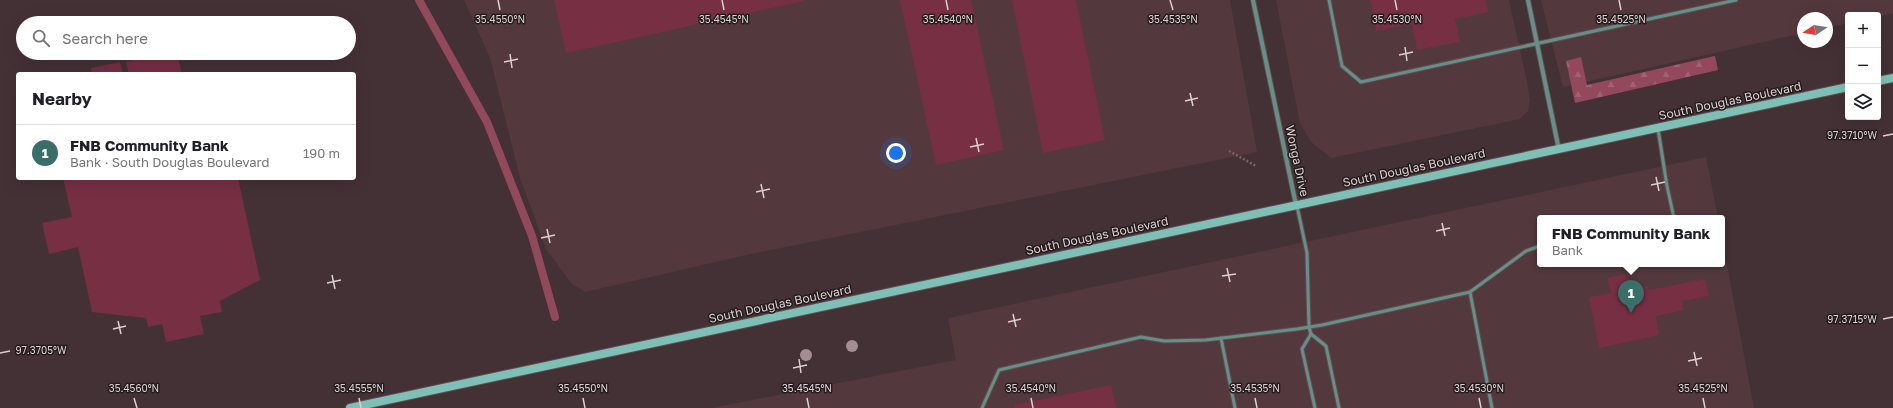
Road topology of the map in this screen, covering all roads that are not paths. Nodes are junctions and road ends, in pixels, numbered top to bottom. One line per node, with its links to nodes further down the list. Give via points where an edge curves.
1 (1253, 0): 11 (street, Wonga Drive)
2 (1329, 0): 5 (lane, via 1342,66 1361,82)
3 (1528, 0): 5 (street)
4 (1734, 0): 5 (lane)
5 (1537, 44): 10 (street)
6 (1893, 78): 7 (main road)
7 (1881, 80)
8 (1845, 88): 9 (main road, South Douglas Boulevard)
9 (1658, 129): 10 (main road, South Douglas Boulevard); 12 (lane)
10 (1559, 150): 11 (main road, South Douglas Boulevard)
11 (1296, 205): 15 (lane, Wonga Drive, via 1307,252); 18 (main road, South Douglas Boulevard)
12 (1673, 215)
13 (1537, 247): 14 (lane, via 1526,251)
14 (1470, 292): 15 (lane); 23 (lane)
15 (1308, 327): 16 (lane, Wonga Drive); 17 (lane)
16 (1310, 334): 21 (lane, via 1302,349); 22 (lane, via 1326,346)
17 (1221, 338): 19 (lane, via 1164,341 1141,337 1000,370); 20 (lane)
18 (350, 408)
19 (982, 408)
20 (1235, 408)
21 (1314, 408)
22 (1339, 408)
23 (1492, 408)

